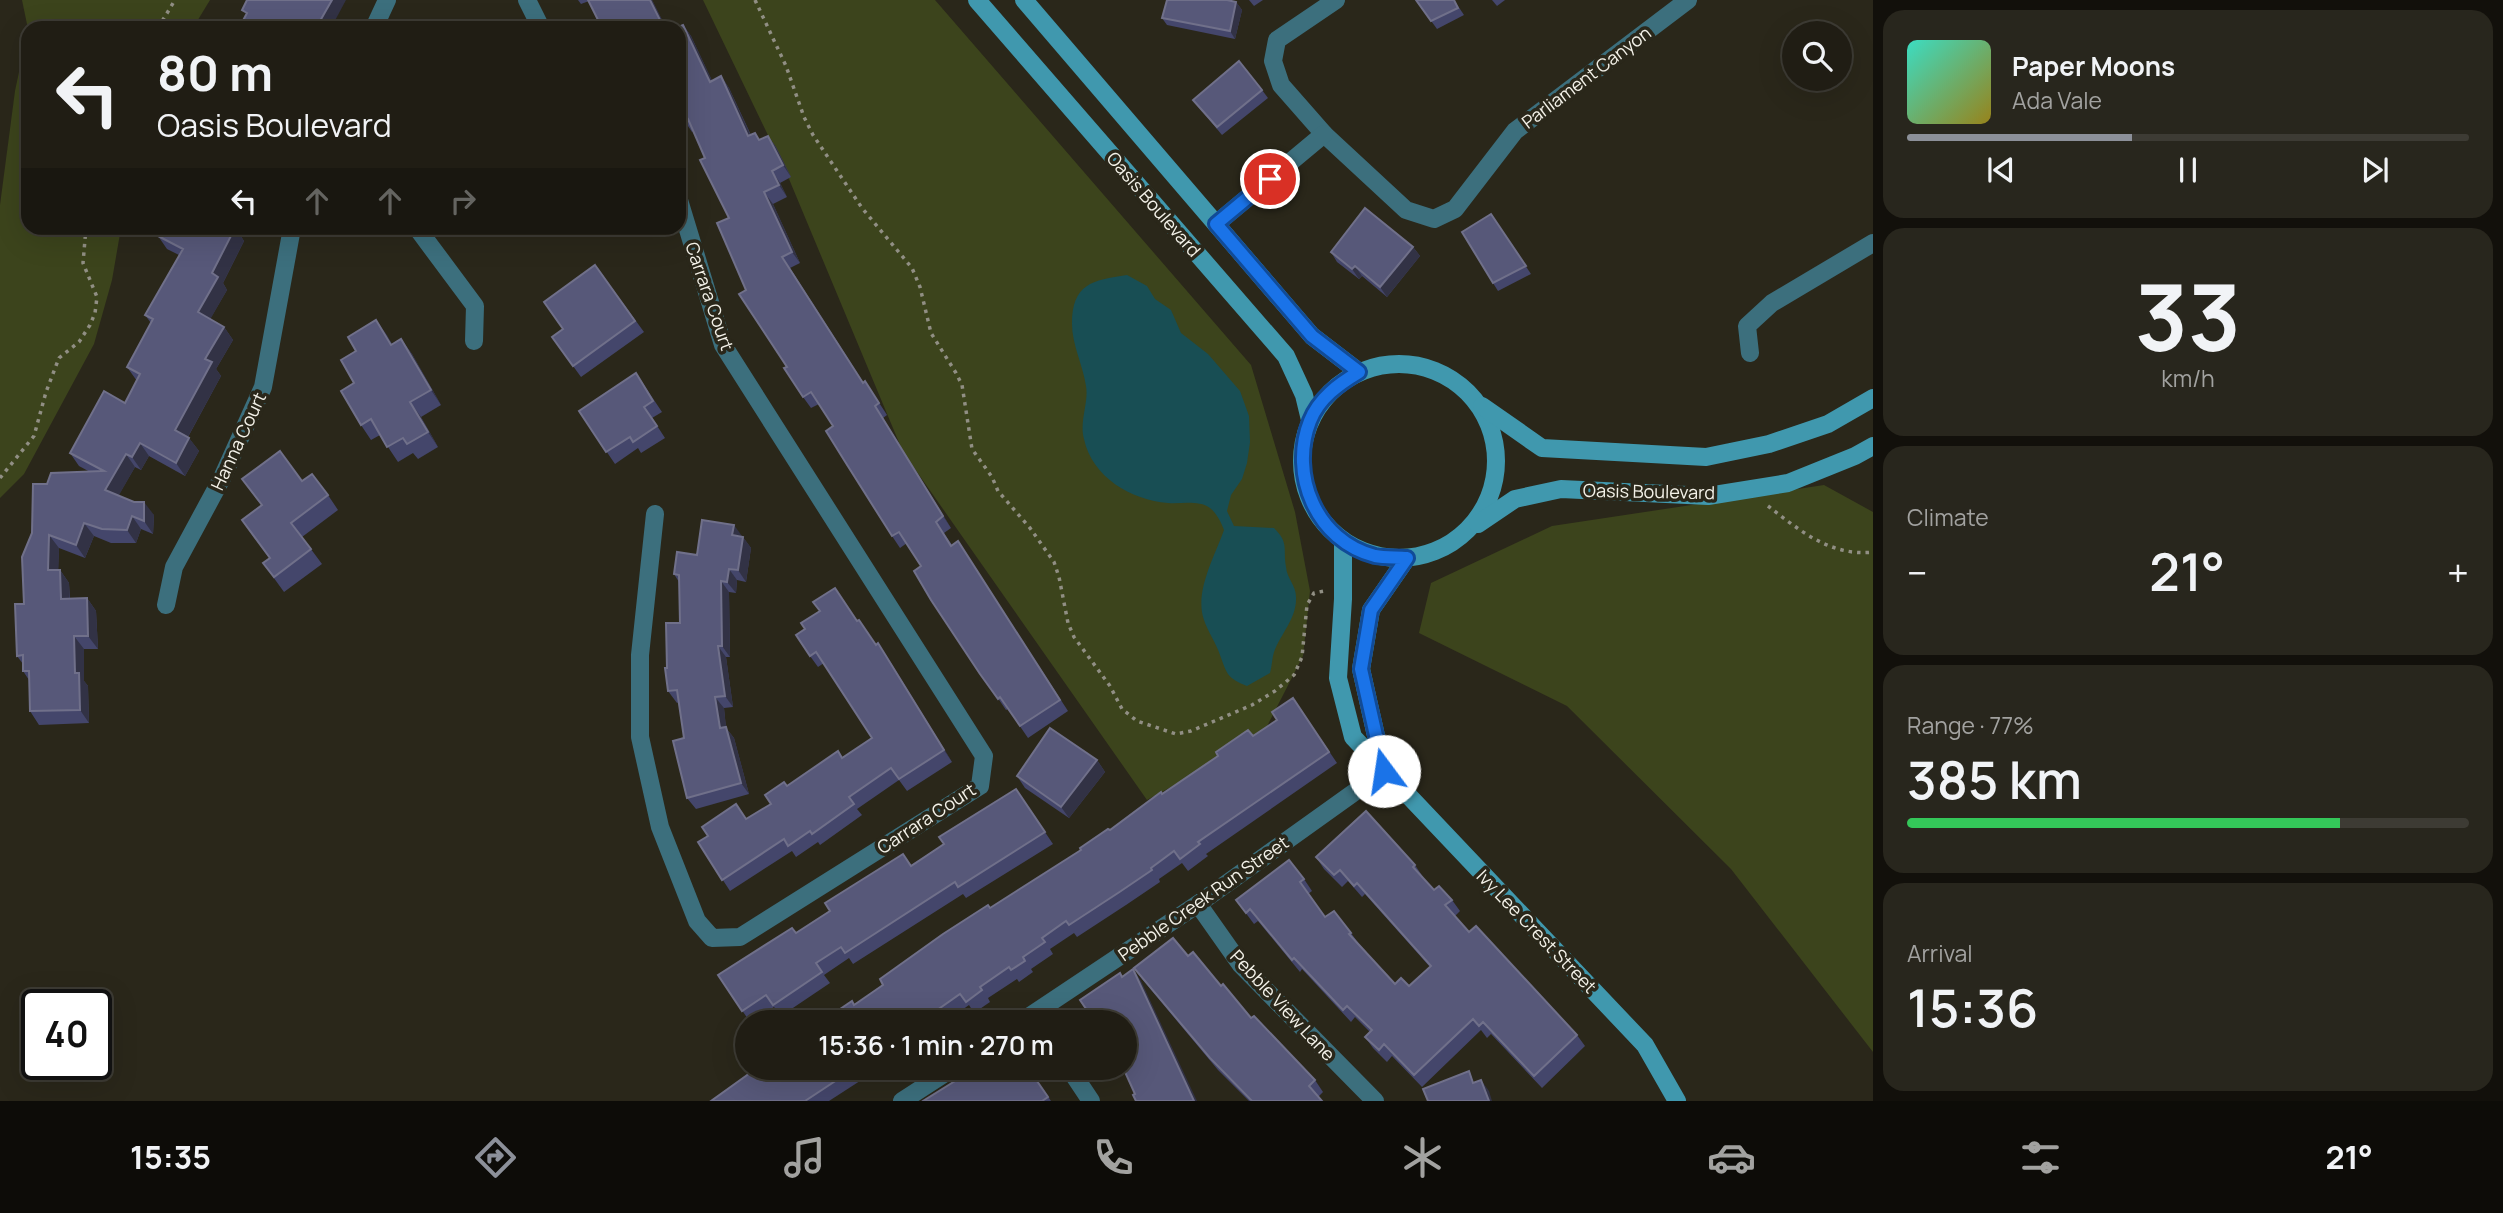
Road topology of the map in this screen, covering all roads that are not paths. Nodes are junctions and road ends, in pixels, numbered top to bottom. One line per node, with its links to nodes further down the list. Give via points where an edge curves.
1 (387, 0): 7 (street)
2 (527, 0): 8 (street)
3 (976, 0): 20 (main road, Oasis Boulevard, via 1286,356)
4 (1024, 0): 11 (main road, Oasis Boulevard)
5 (1336, 0): 9 (street, via 1277,40 1273,61 1282,85)
6 (1688, 0): 9 (street, Parliament Canyon, via 1515,131 1455,209 1434,219 1406,211)
7 (377, 21)
8 (538, 21)
9 (1324, 134): 11 (street)
10 (686, 223): 22 (street, Carrara Court, via 723,345 984,756 980,786 740,937 712,938 697,921 660,827 640,737 639,654)
11 (1216, 224): 17 (main road, Oasis Boulevard, via 1312,336)
12 (291, 235): 26 (street, Hanna Court, via 263,387 222,478 174,567)
13 (421, 235): 15 (street, via 475,306)
14 (1873, 243): 16 (street, via 1772,303 1746,326)
15 (474, 341)
16 (1750, 353)
17 (1359, 372): 19 (main road, Oasis Boulevard, via 1391,363 1425,366 1456,380); 20 (main road, Oasis Boulevard, via 1322,400)
18 (1873, 398): 19 (main road, Oasis Boulevard, via 1828,424 1769,444 1706,457 1542,448)
19 (1480, 404): 23 (main road, Oasis Boulevard, via 1494,435 1497,469 1488,501)
20 (1310, 420): 24 (main road, Oasis Boulevard, via 1301,453 1305,486 1319,517)
21 (1873, 446): 23 (main road, Oasis Boulevard, via 1788,483 1708,496 1561,489 1516,499)
22 (654, 514)
23 (1469, 529): 25 (main road, Oasis Boulevard, via 1451,544)
24 (1343, 541): 25 (main road, Oasis Boulevard, via 1374,555); 27 (main road, Ivy Lee Crest Street, via 1338,678 1353,737)
25 (1407, 558): 27 (main road, via 1371,610 1361,669)
26 (166, 605)
27 (1384, 771): 28 (street, Pebble Creek Run Street); 35 (main road, Ivy Lee Crest Street, via 1645,1045)
28 (1198, 904): 29 (street, Pebble Creek Run Street); 34 (street, Pebble View Lane, via 1241,965)
29 (1044, 1010)
30 (934, 1080): 32 (street)
31 (1077, 1080): 33 (street)
32 (902, 1101)
33 (1091, 1101)
34 (1375, 1101)
35 (1677, 1101)

